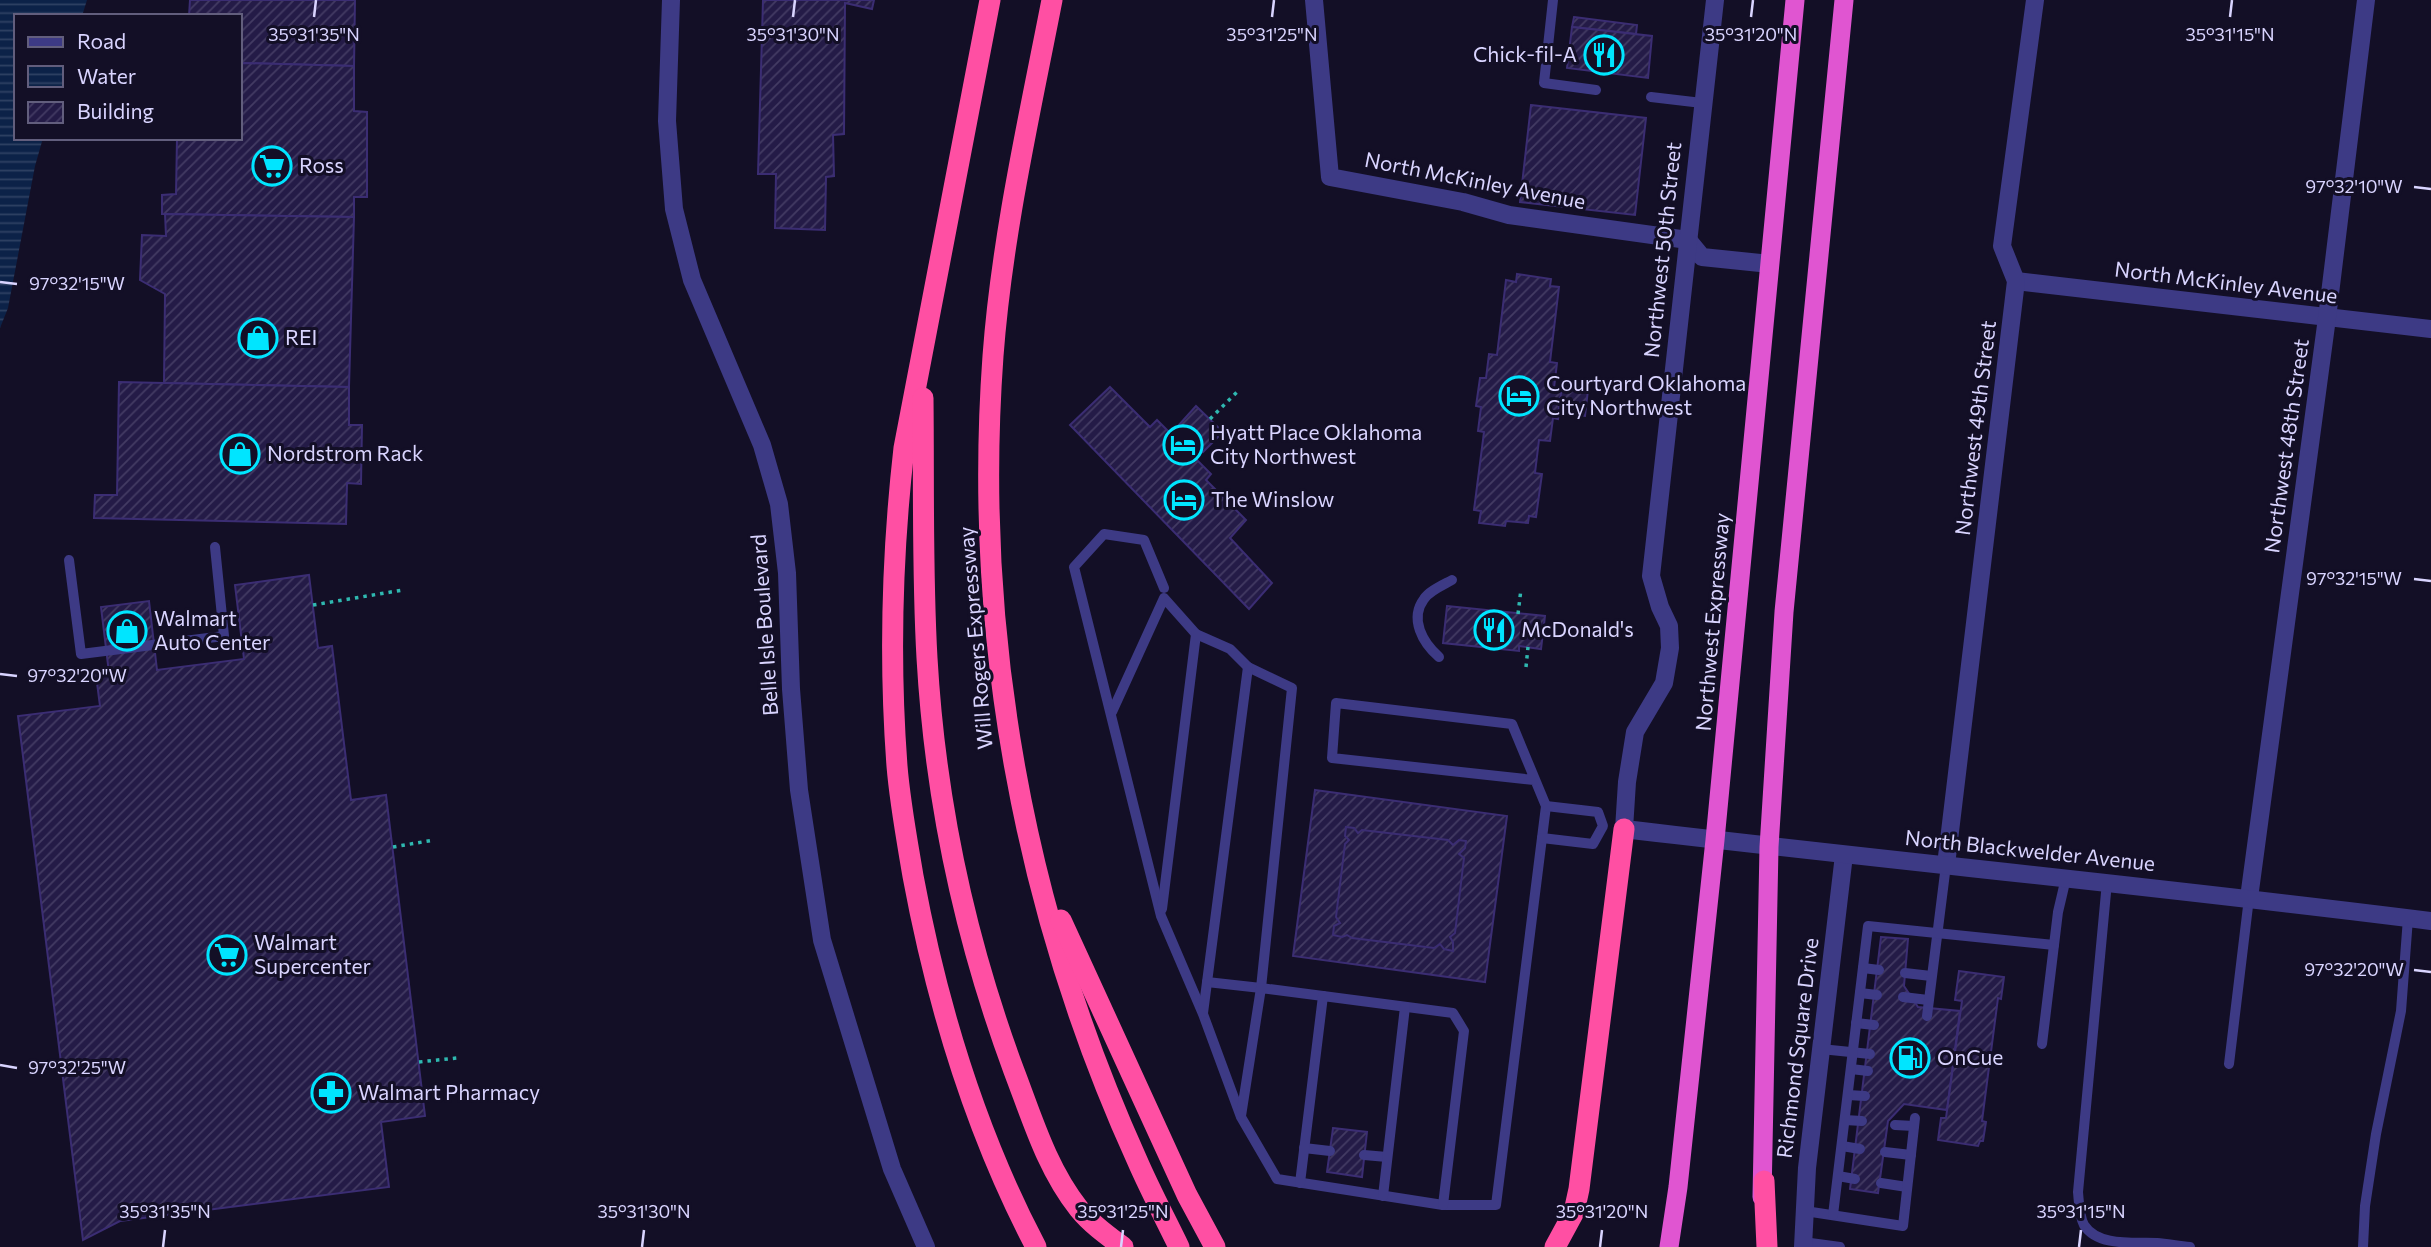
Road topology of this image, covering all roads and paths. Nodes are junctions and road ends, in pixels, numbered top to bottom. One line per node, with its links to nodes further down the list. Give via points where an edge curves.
1 (671, 0): 109 (street, Belle Isle Boulevard, via 667,121 674,209 692,280 762,445 779,504 799,790 822,940 892,1169)
2 (990, 0): 19 (highway)
3 (1052, 0): 49 (highway, Will Rogers Expressway, via 1000,290 989,473 990,551 1002,682 1010,750)
4 (1314, 0): 14 (street, North McKinley Avenue, via 1330,177 1509,215)
5 (1553, 0): 11 (lane, via 1544,83)
6 (1715, 0): 13 (street, Northwest 50th Street)
7 (1795, 0): 15 (highway, Northwest Expressway)
8 (1844, 0): 46 (highway, via 1784,612)
9 (2035, 0): 16 (street, Northwest 49th Street, via 2003,246)
10 (2366, 0): 17 (street, Northwest 48th Street)
11 (1596, 90)
12 (1651, 97): 13 (lane)
13 (1702, 103): 14 (street, Northwest 50th Street)
14 (1688, 240): 15 (street, North McKinley Avenue, via 1702,257); 42 (street, Northwest 50th Street, via 1651,576 1669,626 1670,648 1664,683 1636,732)
15 (1770, 264): 44 (highway, Northwest Expressway)
16 (2017, 281): 17 (street, North McKinley Avenue); 50 (street, Northwest 49th Street)
17 (2327, 318): 18 (street, North McKinley Avenue); 53 (street, Northwest 48th Street)
18 (2431, 329)
19 (922, 350): 110 (highway, via 904,449 893,575 897,768 922,923 958,1059 988,1142); 111 (highway, via 927,656 940,790 957,877 1006,1049 1058,1179 1080,1211)
20 (1238, 391): 23 (path)
21 (1560, 402): 22 (path)
22 (1578, 404)
23 (1210, 419)
24 (215, 547): 25 (lane, via 224,636 81,654)
25 (69, 560)
26 (1452, 580): 34 (lane, via 1425,597 1417,613 1428,648)
27 (1164, 587): 39 (lane, via 1144,540 1104,534 1074,567)
28 (1521, 589): 31 (path)
29 (403, 590): 30 (path)
30 (313, 605)
31 (1518, 614)
32 (1196, 634): 35 (lane, via 1230,649); 39 (lane, via 1164,598); 54 (lane)
33 (1528, 648): 36 (path)
34 (1440, 657)
35 (1248, 667): 63 (lane); 64 (lane, via 1292,688)
36 (1526, 667)
37 (1324, 702): 38 (lane)
38 (1336, 703): 40 (lane, via 1512,724); 40 (lane, via 1332,758)
39 (1112, 712): 54 (lane)
40 (1534, 780): 41 (lane)
41 (1546, 806): 42 (lane, via 1598,812); 43 (lane)
42 (1613, 827): 43 (lane, via 1593,844); 44 (street, North Blackwelder Avenue); 114 (highway, via 1579,1189 1574,1212)
43 (1542, 838): 105 (lane, via 1496,1205)
44 (1715, 840): 46 (street, North Blackwelder Avenue); 115 (highway, Northwest Expressway)
45 (434, 841): 47 (path)
46 (1769, 847): 48 (street, North Blackwelder Avenue); 100 (highway)
47 (393, 848)
48 (1844, 855): 50 (street, North Blackwelder Avenue); 76 (street, Richmond Square Drive)
49 (1033, 861): 112 (highway, Will Rogers Expressway, via 1086,1034 1136,1159); 113 (highway, via 1187,1195)
50 (1946, 864): 51 (street, North Blackwelder Avenue); 57 (lane)
51 (2066, 878): 52 (street, North Blackwelder Avenue); 58 (lane)
52 (2107, 882): 53 (street, North Blackwelder Avenue); 119 (lane, via 2079,1206 2084,1226 2096,1237)
53 (2249, 898): 55 (street, North Blackwelder Avenue); 81 (lane)
54 (1161, 916): 71 (lane)
55 (2408, 918): 56 (street, North Blackwelder Avenue); 120 (lane, via 2401,1011 2380,1110)
56 (2431, 921)
57 (1936, 933): 58 (lane); 59 (lane, via 1868,926); 62 (lane)
58 (2054, 946): 75 (lane)
59 (1863, 968): 60 (lane); 65 (lane)
60 (1879, 970)
61 (1905, 973): 62 (lane)
62 (1931, 976): 69 (lane)
63 (1207, 982): 64 (lane); 71 (lane)
64 (1261, 988): 67 (lane); 86 (lane)
65 (1860, 993): 66 (lane); 73 (lane)
66 (1877, 995)
67 (1323, 996): 70 (lane); 91 (lane)
68 (1903, 997): 69 (lane)
69 (1928, 1000): 72 (lane)
70 (1405, 1007): 97 (lane); 105 (lane, via 1453,1013 1464,1031)
71 (1203, 1014): 86 (lane)
72 (1927, 1016)
73 (1856, 1023): 74 (lane); 77 (lane)
74 (1874, 1025)
75 (2042, 1044)
76 (1821, 1049): 77 (lane); 106 (street, Richmond Square Drive)
77 (1853, 1052): 78 (lane); 82 (lane)
78 (1870, 1054)
79 (457, 1058): 80 (path)
80 (419, 1062)
81 (2229, 1064)
82 (1851, 1069): 83 (lane); 84 (lane)
83 (1868, 1072)
84 (1848, 1095): 85 (lane); 87 (lane)
85 (1865, 1097)
86 (1241, 1117): 101 (lane, via 1277,1179)
87 (1845, 1120): 88 (lane); 90 (lane)
88 (1861, 1121)
89 (1895, 1125): 96 (lane, via 1914,1122)
90 (1842, 1146): 92 (lane); 98 (lane)
91 (1304, 1148): 93 (lane); 101 (lane)
92 (1860, 1149)
93 (1330, 1152)
94 (1885, 1152): 96 (lane)
95 (1364, 1155): 97 (lane)
96 (1910, 1155): 103 (lane)
97 (1387, 1157): 104 (lane)
98 (1838, 1176): 99 (lane); 107 (lane)
99 (1855, 1179)
100 (1763, 1181): 116 (highway); 117 (highway)
101 (1300, 1183): 104 (lane)
102 (1881, 1183): 103 (lane)
103 (1907, 1186): 107 (lane, via 1903,1226)
104 (1383, 1196): 105 (lane)
105 (1443, 1205)
106 (1805, 1211): 107 (lane); 108 (street, Richmond Square Drive)
107 (1833, 1215)
108 (1803, 1245): 118 (lane)
109 (926, 1247)
110 (1036, 1247)
111 (1123, 1247)
112 (1179, 1247)
113 (1216, 1247)
114 (1555, 1247)
115 (1669, 1247)
116 (1757, 1247)
117 (1767, 1247)
118 (1840, 1247)
119 (2190, 1247)
120 (2363, 1247)

